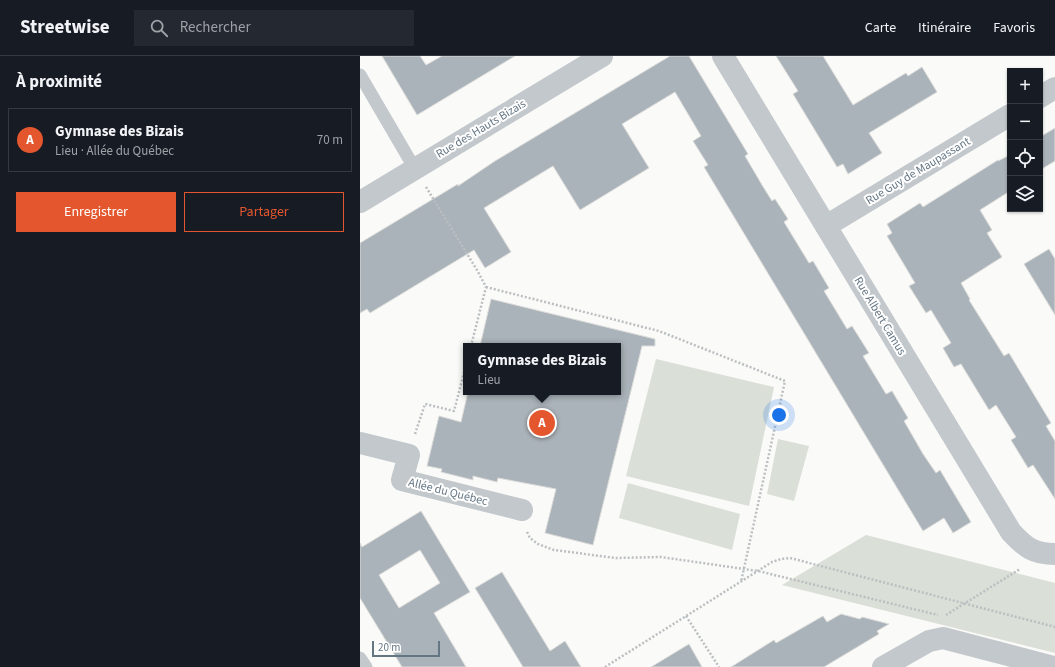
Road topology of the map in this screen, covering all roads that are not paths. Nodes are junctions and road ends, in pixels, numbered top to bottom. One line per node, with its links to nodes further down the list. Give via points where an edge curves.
1 (602, 56): 7 (street, Rue des Hauts Bizais)
2 (723, 56): 9 (street, Rue Albert Camus)
3 (360, 75): 7 (lane)
4 (1055, 88): 5 (street)
5 (1043, 95)
6 (1007, 117): 9 (street, Rue Guy de Maupassant)
7 (415, 169): 8 (street, Rue des Hauts Bizais)
8 (360, 202)
9 (826, 226): 12 (street, Rue Albert Camus, via 1011,532 1029,549)
10 (360, 443): 11 (street, Allée du Québec, via 409,455 402,480)
11 (522, 510)
12 (1048, 554)
13 (360, 658): 14 (lane)
14 (366, 667)
15 (883, 667): 16 (street, via 929,641 943,638)
16 (1054, 667)

